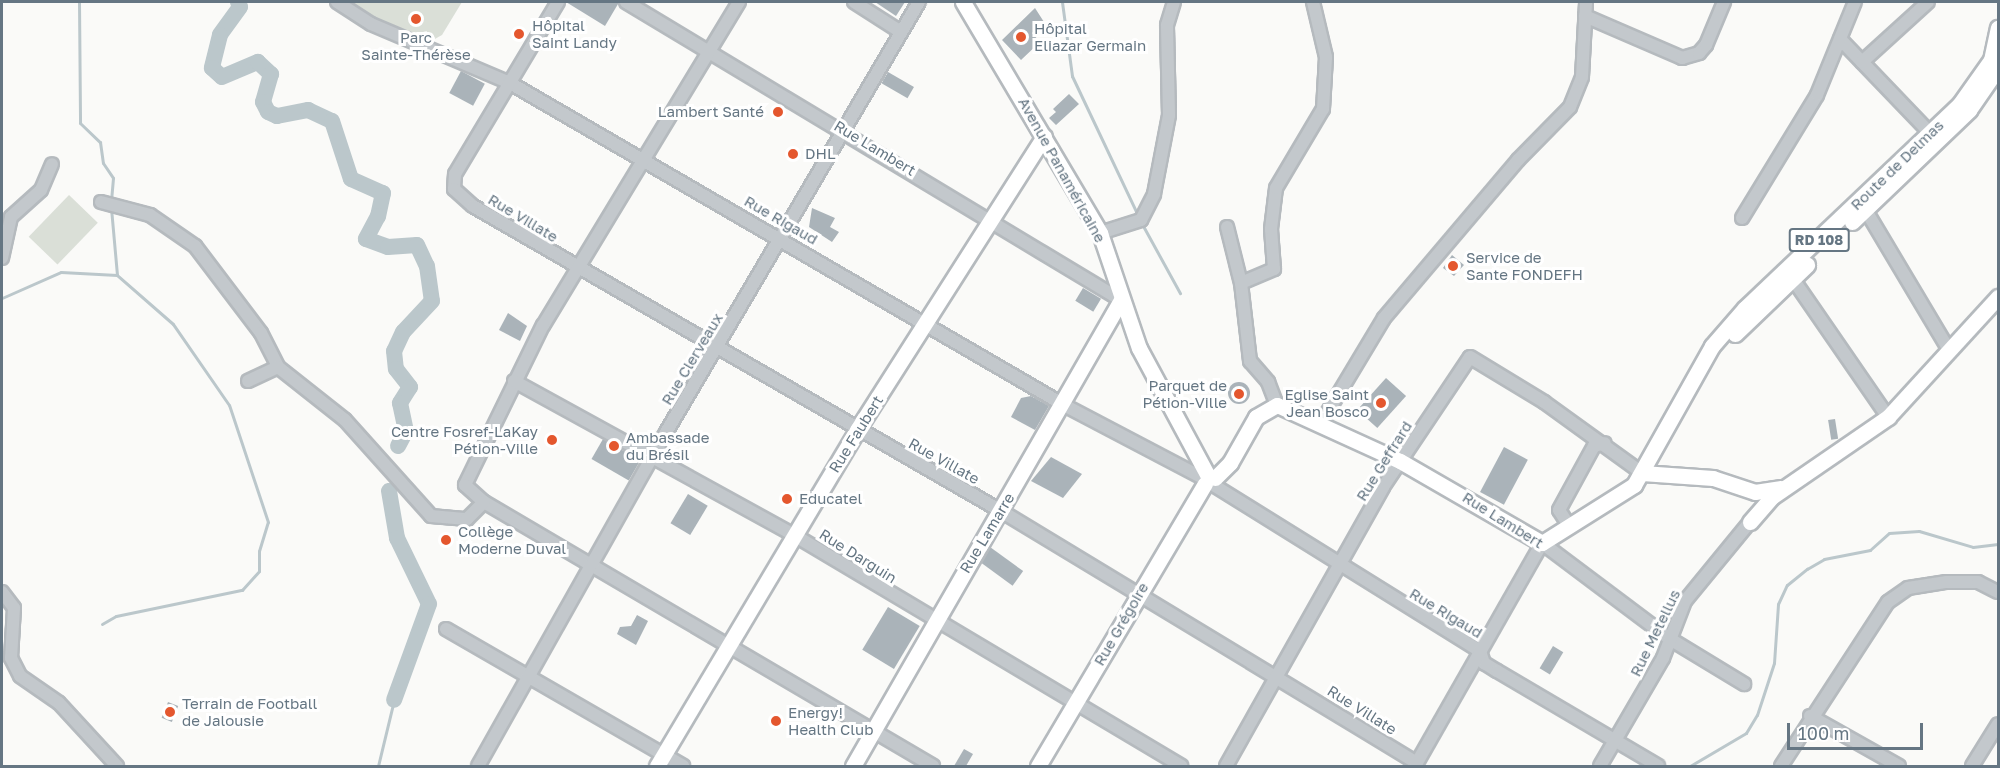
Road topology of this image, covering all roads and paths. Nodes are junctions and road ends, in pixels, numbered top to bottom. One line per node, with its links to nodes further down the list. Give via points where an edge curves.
1 (336, 2): 22 (street, Rue Rigaud, via 371,24)
2 (558, 2): 22 (street)
3 (626, 2): 19 (street, Rue Lambert)
4 (739, 2): 19 (street)
5 (854, 2): 16 (street)
6 (919, 2): 16 (street, Rue Clerveaux)
7 (963, 2): 25 (main road, Avenue Panaméricaine)
8 (1174, 2): 33 (street, via 1167,25 1169,115 1154,194 1141,220)
9 (1313, 2): 38 (street, via 1326,57 1323,109 1276,188 1271,229 1275,269)
10 (1586, 2): 14 (street)
11 (1724, 2): 14 (street, via 1706,45 1699,53 1682,58)
12 (1855, 2): 17 (street)
13 (1928, 2): 20 (street)
14 (1585, 16): 50 (street, via 1582,77 1570,107 1518,160 1384,318)
15 (1998, 28): 18 (main road, Route de Delmas / RD 108)
16 (901, 32): 23 (street, Rue Clerveaux)
17 (1840, 39): 20 (street); 31 (street, via 1817,95)
18 (1996, 49): 24 (main road, Route de Delmas / RD 108, via 1959,105)
19 (709, 51): 23 (street, Rue Lambert); 26 (street)
20 (1862, 62): 24 (street)
21 (1998, 68): 29 (main road, Route de Delmas / RD 108, via 1969,110)
22 (510, 83): 26 (street, Rue Rigaud); 36 (street, Rue Villate, via 455,174 454,189)
23 (844, 129): 30 (street, Rue Lambert); 34 (street, Rue Clerveaux)
24 (1930, 133): 29 (main road, Route de Delmas / RD 108)
25 (1044, 136): 30 (main road, Rue Faubert); 33 (main road, Avenue Panaméricaine)
26 (642, 160): 34 (street, Rue Rigaud); 36 (street)
27 (52, 164): 35 (street, via 41,190 11,217)
28 (101, 202): 44 (street, via 150,215 195,246 261,333)
29 (1862, 205): 37 (main road, Route de Delmas / RD 108); 43 (street)
30 (990, 217): 40 (street, Rue Lambert); 41 (main road, Rue Faubert)
31 (1742, 218)
32 (1227, 227): 38 (street)
33 (1100, 233): 40 (main road, Avenue Panaméricaine)
34 (782, 237): 41 (street, Rue Rigaud); 42 (street, Rue Clerveaux)
35 (2, 258)
36 (578, 267): 42 (street, Rue Villate); 46 (street)
37 (1790, 274): 49 (street); 55 (main road, Route de Delmas / RD 108, via 1713,346)
38 (1241, 283): 48 (street, via 1250,361 1268,382)
39 (1998, 297): 43 (main road)
40 (1121, 300): 47 (main road, Rue Lamarre); 56 (main road, Avenue Panaméricaine, via 1139,348)
41 (926, 322): 47 (street, Rue Rigaud); 51 (main road, Rue Faubert)
42 (715, 349): 51 (street, Rue Villate); 53 (street, Rue Clerveaux)
43 (1950, 350): 49 (main road)
44 (278, 367): 45 (street); 59 (street, via 345,420 431,516 467,519)
45 (248, 381)
46 (514, 381): 53 (street, Rue Darguin); 59 (street, via 465,485)
47 (1064, 405): 56 (street, Rue Rigaud); 60 (main road, Rue Lamarre)
48 (1276, 405): 50 (main road, Rue Lambert); 56 (main road, Rue Grégoire, via 1256,417 1230,463)
49 (1888, 417): 57 (main road)
50 (1321, 423): 54 (main road, Rue Lambert)
51 (857, 430): 60 (street, Rue Villate); 63 (main road, Rue Faubert)
52 (1605, 443): 54 (street, Rue Geffrard, via 1470,357); 55 (street, Rue Geffrard); 62 (street, via 1594,446 1559,510)
53 (652, 457): 63 (street, Rue Darguin); 66 (street, Rue Clerveaux)
54 (1400, 461): 64 (main road, Rue Lambert); 65 (street, Rue Geffrard)
55 (1646, 468): 58 (main road, via 1713,478); 62 (main road, Route de Delmas / RD 108, via 1624,493)
56 (1210, 481): 65 (street, Rue Rigaud); 69 (main road, Rue Grégoire)
57 (1786, 486): 58 (main road); 61 (main road)
58 (1745, 489): 61 (main road, via 1754,509)
59 (484, 502): 66 (street)
60 (1001, 511): 69 (street, Rue Villate); 70 (main road, Rue Lamarre)
61 (1750, 522): 72 (street, Rue Metellus, via 1685,601)
62 (1569, 527): 64 (main road, Route de Delmas / RD 108)
63 (794, 535): 70 (street, Rue Darguin); 73 (main road, Rue Faubert)
64 (1542, 543): 72 (street, Rue Lambert); 74 (street)
65 (1342, 564): 74 (street, Rue Rigaud); 76 (street, Rue Geffrard)
66 (590, 566): 73 (street); 75 (street, Rue Clerveaux)
67 (2, 592): 85 (street, via 14,608 11,658 20,676 59,703)
68 (1998, 592): 79 (street, via 1978,582 1908,588 1888,602)
69 (1138, 594): 76 (street, Rue Villate); 78 (main road, Rue Grégoire)
70 (934, 620): 78 (street, Rue Darguin); 81 (main road, Rue Lamarre)
71 (446, 629): 75 (street)
72 (1670, 639): 77 (street, Rue Lambert); 82 (street, Rue Metellus)
73 (727, 647): 81 (street); 83 (main road, Rue Faubert)
74 (1480, 651): 82 (street, Rue Rigaud, via 1484,663); 84 (street)
75 (527, 676): 83 (street); 86 (street, Rue Clerveaux)
76 (1280, 677): 84 (street, Rue Villate); 92 (street, Rue Geffrard)
77 (1744, 684)
78 (1075, 704): 90 (main road, Rue Grégoire); 91 (street, Rue Darguin)
79 (1810, 716): 95 (street); 96 (street)
80 (1998, 724): 97 (street)
81 (873, 731): 88 (main road, Rue Lamarre); 89 (street)
82 (1615, 741): 93 (street, Rue Metellus); 94 (street, Rue Rigaud)
83 (660, 760): 87 (street)
84 (1416, 764)
85 (117, 766)
86 (478, 766)
87 (683, 766)
88 (853, 766)
89 (933, 766)
90 (1038, 766)
91 (1181, 766)
92 (1226, 766)
93 (1600, 766)
94 (1658, 766)
95 (1781, 766)
96 (1899, 766)
97 (1972, 766)

